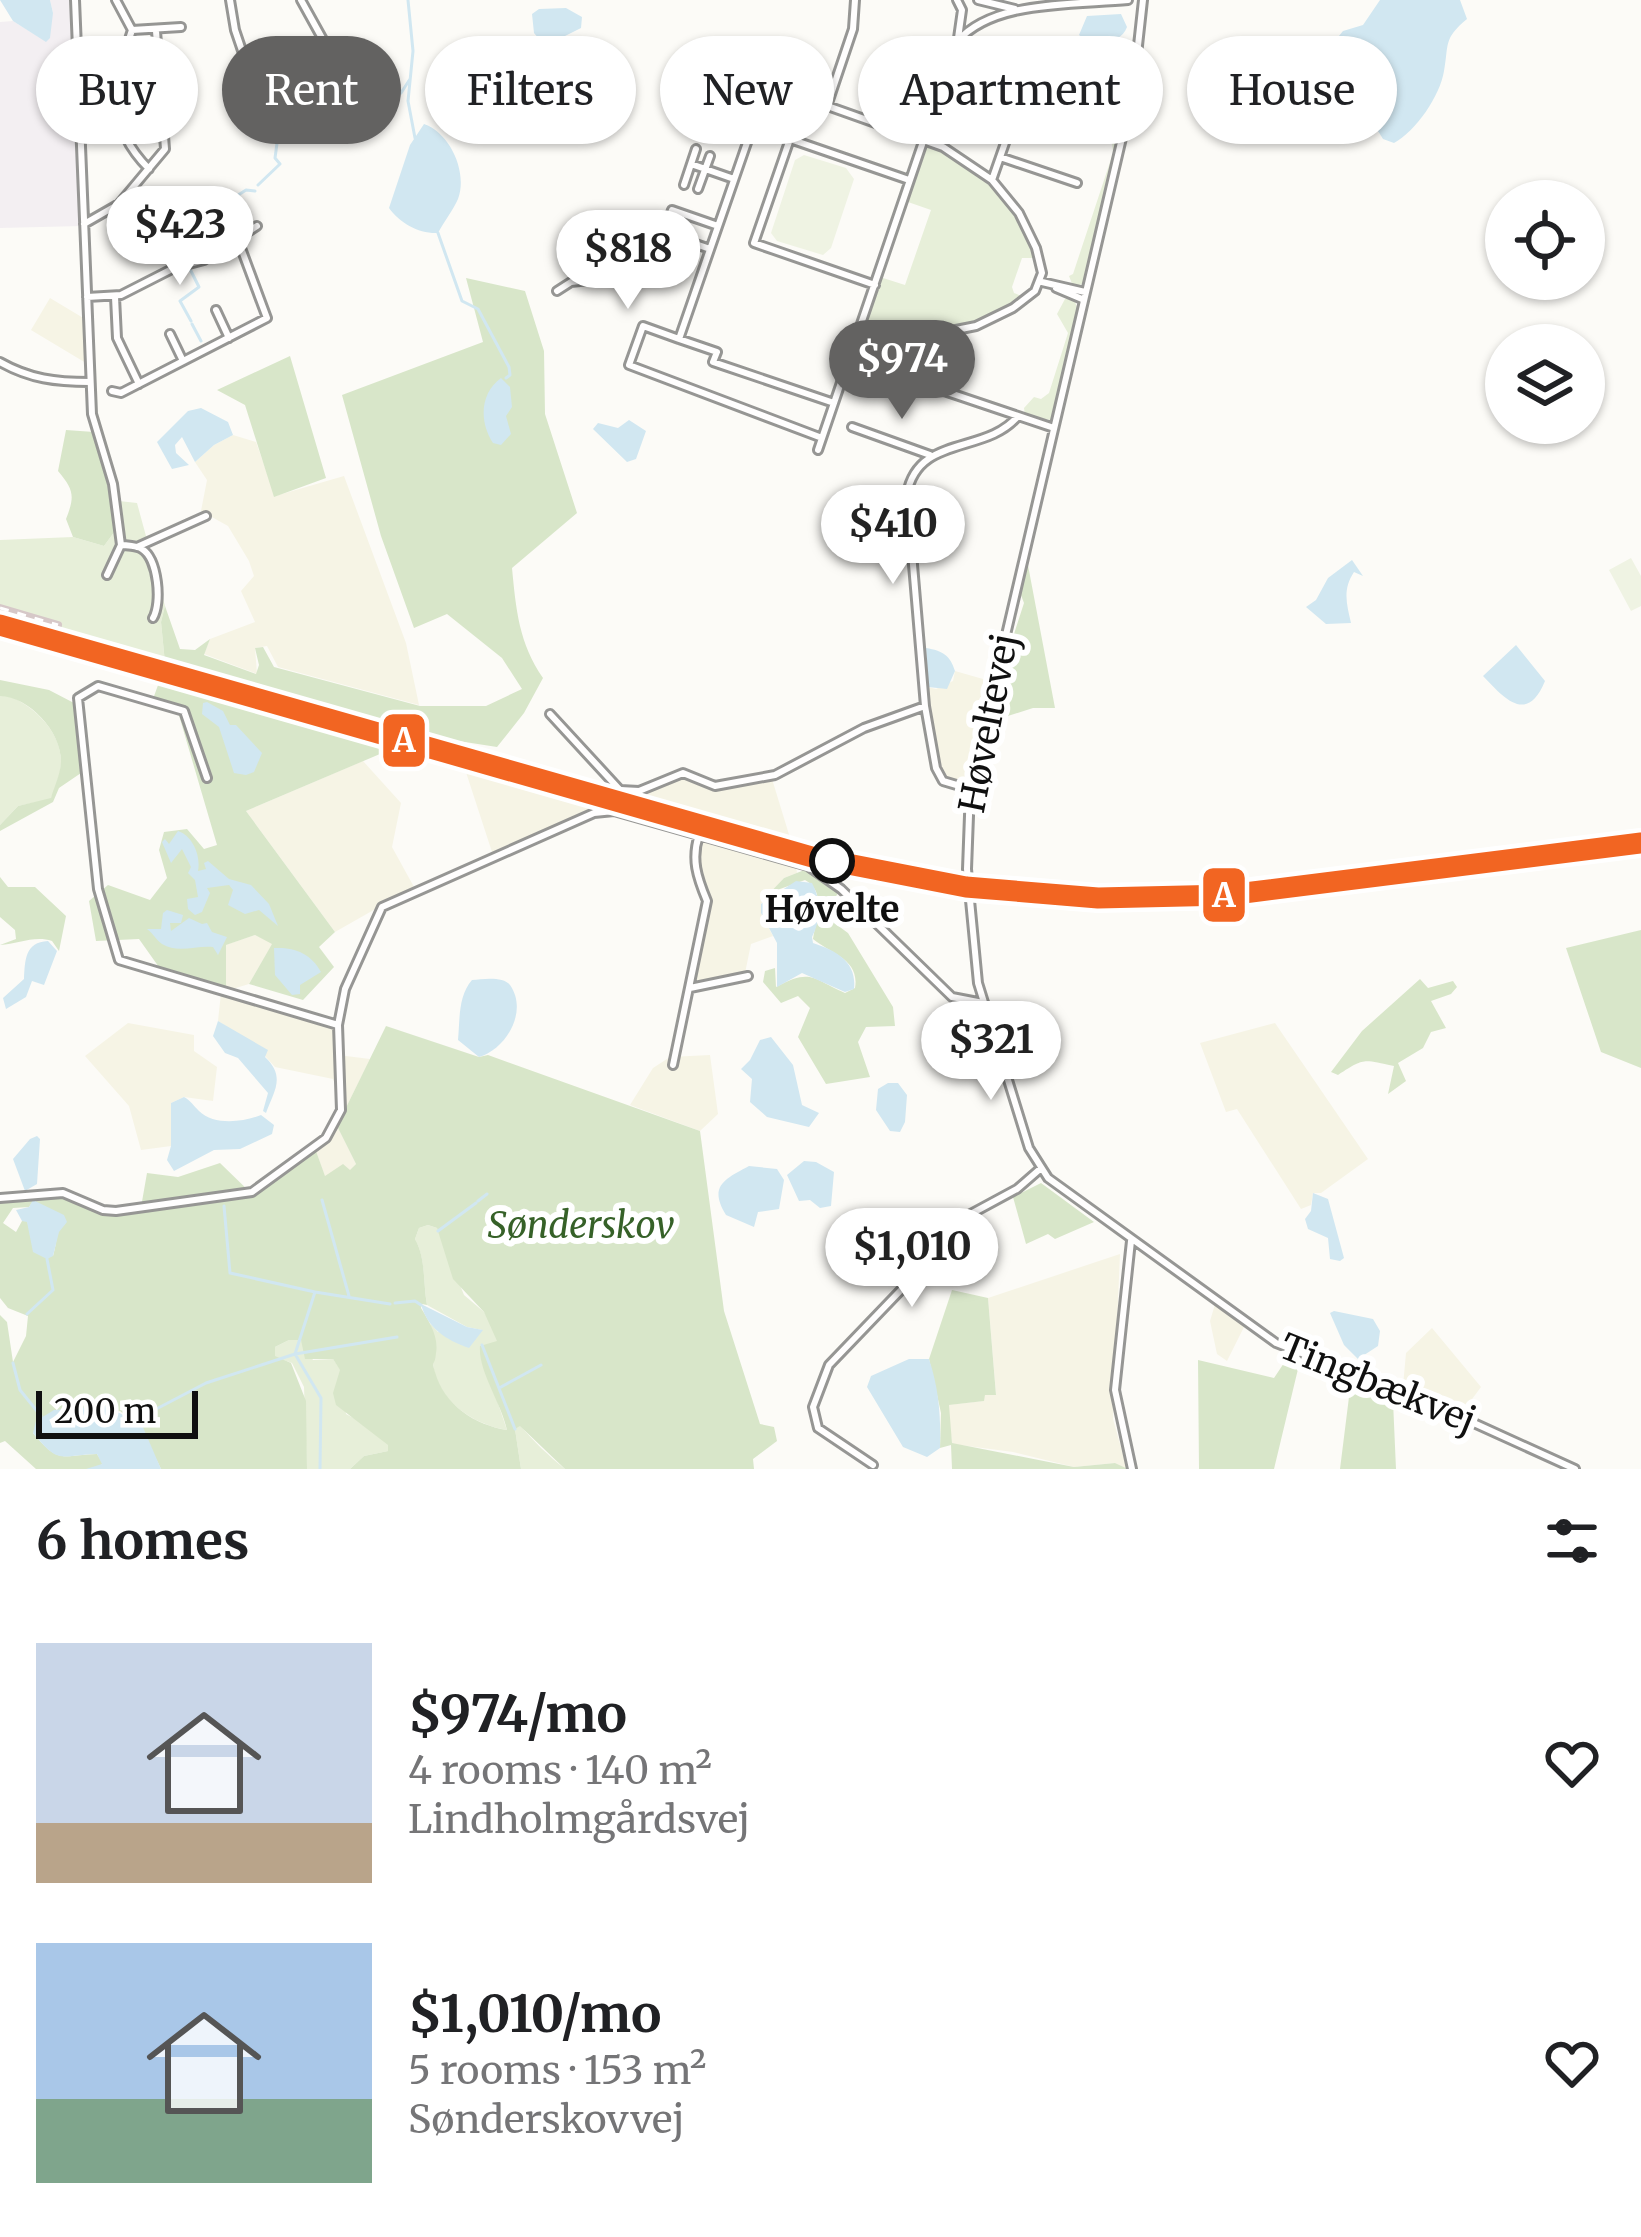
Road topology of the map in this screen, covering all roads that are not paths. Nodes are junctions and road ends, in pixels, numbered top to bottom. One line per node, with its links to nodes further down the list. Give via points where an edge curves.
1 (75, 0): 35 (street)
2 (116, 0): 12 (street)
3 (230, 0): 14 (street)
4 (301, 0): 15 (street)
5 (855, 0): 18 (street, via 854,29)
6 (957, 0): 16 (street)
7 (978, 0): 10 (street)
8 (1128, 0): 10 (street)
9 (1143, 0): 44 (street, Høveltevej, via 1133,91)
10 (1020, 10): 17 (street, via 982,19)
11 (181, 27): 13 (street)
12 (133, 30): 13 (street); 27 (street, via 114,99)
13 (157, 31): 27 (street, via 164,149)
14 (237, 36)
15 (322, 36)
16 (958, 36)
17 (964, 36)
18 (834, 84)
19 (746, 144): 29 (street)
20 (921, 144): 30 (street)
21 (934, 144): 31 (street)
22 (1005, 144): 25 (street)
23 (696, 148): 26 (street)
24 (710, 156): 28 (street)
25 (1000, 157): 31 (street); 32 (street)
26 (691, 164): 28 (street); 33 (street)
27 (149, 169): 35 (street, via 119,204)
28 (705, 169): 29 (street); 34 (street)
29 (734, 179): 37 (street)
30 (909, 180): 42 (street); 42 (street, via 790,139 754,243)
31 (992, 180): 41 (street, via 1028,230)
32 (1076, 183)
33 (683, 184)
34 (698, 189)
35 (84, 224): 45 (street)
36 (257, 226): 38 (street)
37 (718, 226): 39 (street); 39 (street, via 672,210 664,233)
38 (238, 240): 46 (street); 51 (street, via 268,318)
39 (710, 249): 52 (street)
40 (598, 279): 43 (street)
41 (1041, 281): 44 (street); 49 (street, via 993,320)
42 (875, 284): 48 (street)
43 (556, 291)
44 (1084, 296): 63 (street, Høveltevej)
45 (87, 297): 46 (street); 56 (street)
46 (115, 297): 57 (street, via 117,338)
47 (216, 310): 51 (street)
48 (861, 325): 49 (street); 53 (street)
49 (941, 333): 58 (street)
50 (170, 334): 54 (street)
51 (229, 338): 54 (street)
52 (679, 339): 60 (street, via 716,352 713,362); 64 (street, via 644,326 629,365)
53 (849, 359): 58 (street); 60 (street)
54 (183, 361): 57 (street)
55 (0, 362): 56 (street, via 39,379)
56 (90, 382): 68 (street)
57 (140, 384): 59 (street)
58 (924, 384): 61 (street)
59 (112, 391)
60 (834, 403): 64 (street)
61 (1018, 416): 63 (street); 66 (street, via 1001,434)
62 (853, 427): 66 (street)
63 (1054, 428): 75 (street, Høveltevej)
64 (822, 438): 65 (street)
65 (818, 450)
66 (930, 455): 72 (street, via 907,494)
67 (206, 516): 69 (street)
68 (121, 544): 69 (street); 70 (street)
69 (136, 547): 71 (street, via 148,555 160,598)
70 (107, 575)
71 (153, 618)
72 (925, 706): 73 (street, via 776,775 715,786 683,773 639,791 620,790); 75 (street, via 939,775)
73 (550, 714)
74 (208, 778): 80 (street, via 189,714 98,686 78,698 98,889 119,960)
75 (970, 789): 79 (street, Høveltevej, via 967,869)
76 (699, 835): 78 (street, via 694,852 707,901); 79 (street, via 827,877 952,997); 80 (street, via 604,810 387,904 352,971)
77 (748, 976): 78 (street)
78 (690, 988): 81 (street)
79 (982, 1003): 82 (street, Høveltevej)
80 (338, 1025): 83 (street, via 341,1110 334,1127 252,1192 116,1211 62,1193)
81 (673, 1065)
82 (1040, 1169): 84 (street, Høveltevej); 85 (street, via 967,1216 829,1365 813,1418 825,1436)
83 (0, 1198)
84 (1131, 1241): 86 (street, via 1115,1390); 87 (street, Tingbækvej, via 1276,1343)
85 (873, 1465)
86 (1132, 1469)
87 (1575, 1469)

